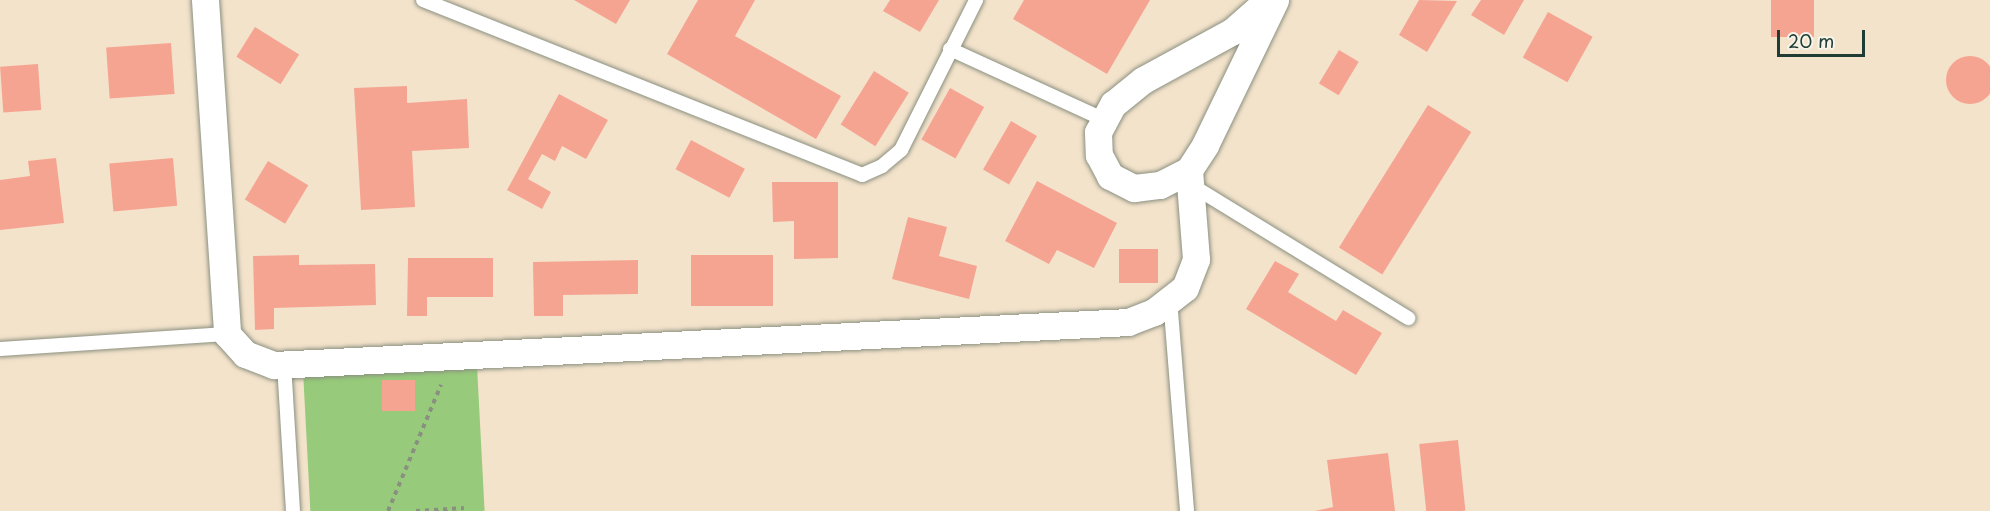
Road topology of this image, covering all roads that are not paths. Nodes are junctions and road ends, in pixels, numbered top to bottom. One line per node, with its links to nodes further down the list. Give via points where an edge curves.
1 (205, 0): 11 (street)
2 (423, 0): 6 (lane, via 862,175 882,166 901,150)
3 (976, 0): 6 (lane)
4 (1268, 0): 7 (street, via 1233,31 1143,80 1113,104)
5 (1275, 0): 8 (street)
6 (950, 49): 7 (lane)
7 (1105, 120): 8 (street, via 1098,132 1099,155 1110,176 1134,188)
8 (1190, 177): 9 (street, via 1196,259 1185,288); 10 (lane)
9 (1170, 299): 13 (street, via 1128,322); 15 (lane)
10 (1408, 318)
11 (227, 334): 12 (lane); 13 (street, via 245,354)
12 (0, 350)
13 (284, 364): 14 (lane)
14 (293, 511)
15 (1187, 511)

